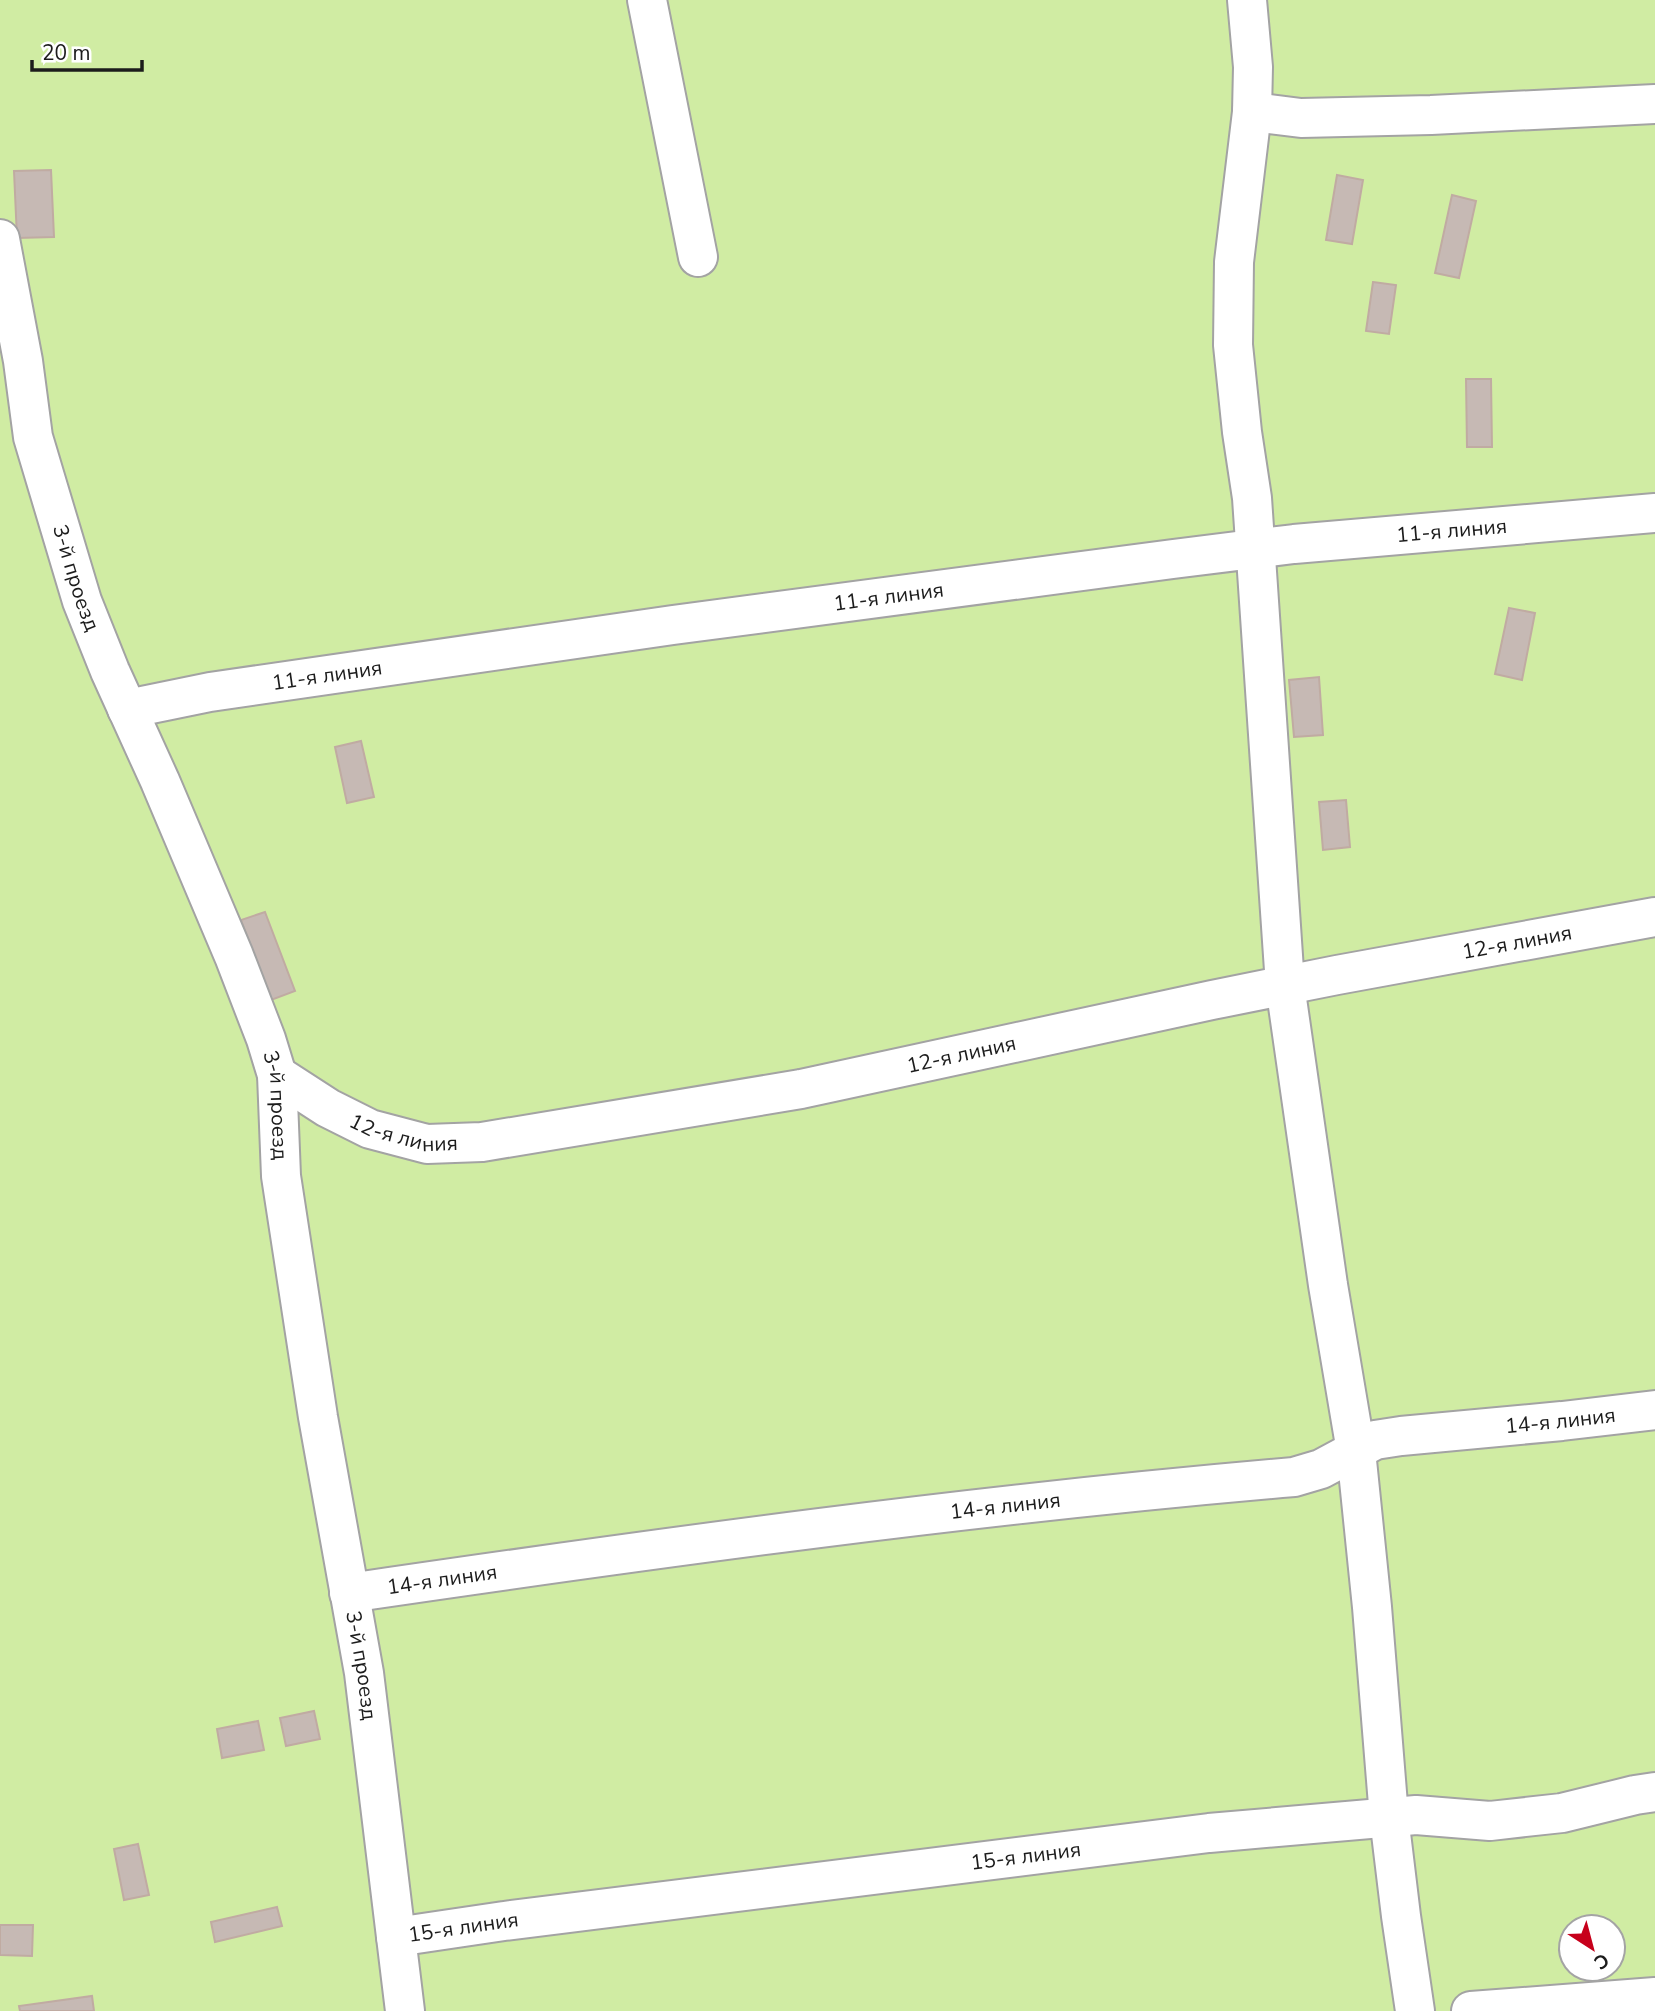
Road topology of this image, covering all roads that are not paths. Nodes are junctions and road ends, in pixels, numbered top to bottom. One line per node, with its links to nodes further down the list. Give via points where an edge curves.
1 (647, 0): 6 (street)
2 (1247, 0): 4 (street)
3 (1655, 104): 4 (street, via 1418,116 1301,118)
4 (1252, 112): 8 (street, via 1234,262 1233,345)
5 (0, 239): 9 (street, 3-й проезд, via 33,437 82,601)
6 (698, 257)
7 (1655, 513): 8 (street, 11-я линия)
8 (1255, 549): 9 (street, 11-я линия, via 619,633 210,692); 11 (street)
9 (127, 709): 12 (street, 3-й проезд, via 234,956)
10 (1655, 917): 11 (street, 12-я линия)
11 (1285, 985): 12 (street, 12-я линия, via 800,1089 482,1142 426,1144 370,1129); 14 (street)
12 (277, 1075): 15 (street, 3-й проезд, via 281,1176)
13 (1655, 1410): 14 (street, 14-я линия, via 1402,1436 1376,1440)
14 (1356, 1451): 15 (street, 14-я линия, via 1294,1477 925,1514); 17 (street)
15 (349, 1593): 18 (street, 3-й проезд, via 364,1673)
16 (1655, 1792): 17 (street, 15-я линия, via 1562,1813 1490,1821)
17 (1389, 1817): 18 (street, 15-я линия, via 1196,1835); 21 (street)
18 (396, 1937): 20 (street, 3-й проезд)
19 (1655, 1997): 22 (street)
20 (405, 2011)
21 (1415, 2011)
22 (1471, 2011)

